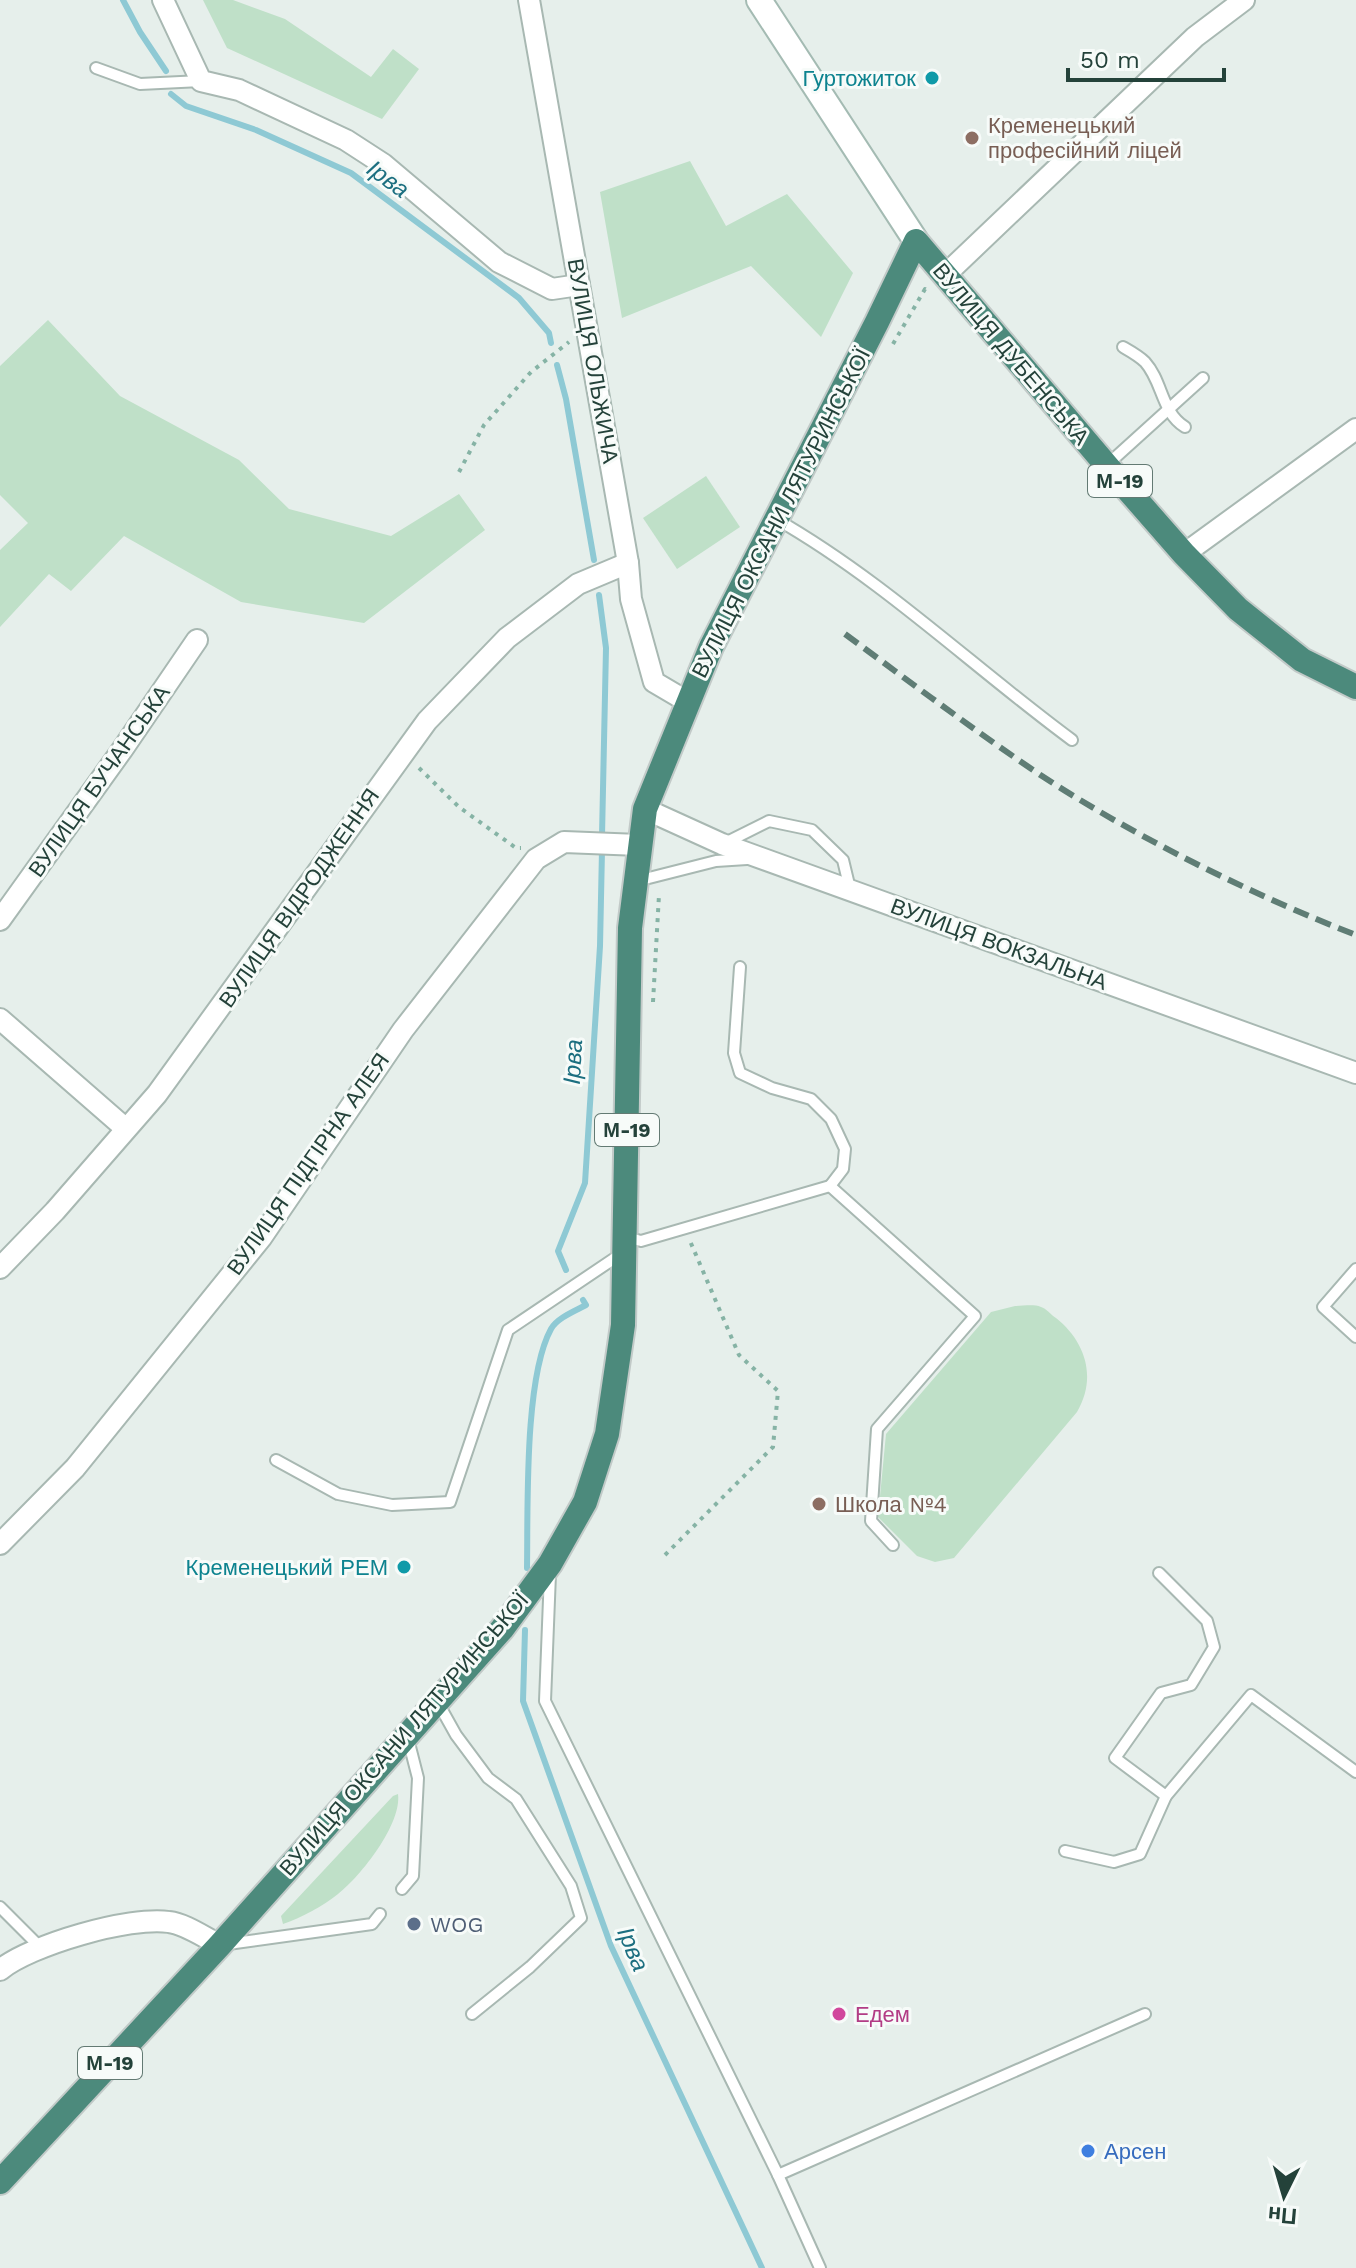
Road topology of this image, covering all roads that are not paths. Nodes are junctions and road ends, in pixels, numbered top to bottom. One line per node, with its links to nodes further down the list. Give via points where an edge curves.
1 (163, 0): 6 (street)
2 (529, 0): 9 (street, ВУЛИЦЯ ОЛЬЖИЧА)
3 (759, 0): 7 (main road, ВУЛИЦЯ ДУБЕНСЬКА)
4 (1244, 0): 8 (street, via 1195,37)
5 (96, 68): 6 (lane, via 140,84)
6 (201, 81): 9 (street, via 239,90 346,140 383,164 499,262 552,289)
7 (916, 241): 8 (highway, ВУЛИЦЯ ДУБЕНСЬКА / М-19); 16 (highway, ВУЛИЦЯ ОКСАНИ ЛЯТУРИНСЬКОЇ / М-19)
8 (944, 276): 15 (highway, ВУЛИЦЯ ДУБЕНСЬКА / М-19)
9 (579, 285): 18 (street, ВУЛИЦЯ ОЛЬЖИЧА)
10 (1123, 347): 12 (lane, via 1144,362)
11 (1203, 378): 12 (lane)
12 (1168, 409): 13 (lane); 15 (lane)
13 (1185, 427)
14 (1356, 429): 17 (street)
15 (1107, 466): 17 (highway, ВУЛИЦЯ ДУБЕНСЬКА / М-19)
16 (775, 519): 21 (highway, ВУЛИЦЯ ОКСАНИ ЛЯТУРИНСЬКОЇ / М-19); 22 (lane, via 886,593)
17 (1184, 554): 20 (highway, ВУЛИЦЯ ДУБЕНСЬКА / М-19, via 1238,609 1302,660)
18 (628, 563): 21 (street, ВУЛИЦЯ ОЛЬЖИЧА, via 631,599 654,682); 33 (street, ВУЛИЦЯ ВІДРОДЖЕННЯ, via 578,584 507,638 427,721 157,1094)
19 (197, 640): 29 (street, ВУЛИЦЯ БУЧАНСЬКА)
20 (1356, 687)
21 (688, 702): 23 (highway, ВУЛИЦЯ ОКСАНИ ЛЯТУРИНСЬКОЇ / М-19)
22 (1072, 740)
23 (645, 809): 24 (street, ВУЛИЦЯ ВОКЗАЛЬНА); 25 (highway, ВУЛИЦЯ ОКСАНИ ЛЯТУРИНСЬКОЇ / М-19)
24 (722, 844): 26 (street, ВУЛИЦЯ ВОКЗАЛЬНА); 28 (lane, via 769,821 812,830 843,860)
25 (639, 845): 27 (highway, ВУЛИЦЯ ОКСАНИ ЛЯТУРИНСЬКОЇ / М-19); 40 (street, ВУЛИЦЯ ПІДГІРНА АЛЕЯ, via 564,842 536,859 403,1030 261,1238 75,1468)
26 (761, 858): 27 (lane, via 716,861); 28 (street, ВУЛИЦЯ ВОКЗАЛЬНА)
27 (635, 882): 35 (highway, ВУЛИЦЯ ОКСАНИ ЛЯТУРИНСЬКОЇ / М-19)
28 (851, 891): 32 (street, ВУЛИЦЯ ВОКЗАЛЬНА)
29 (0, 920)
30 (740, 967): 34 (lane, via 734,1053 740,1073 811,1099 831,1119 845,1149 843,1169)
31 (0, 1019): 33 (street)
32 (1356, 1073)
33 (125, 1128): 36 (street, ВУЛИЦЯ ВІДРОДЖЕННЯ)
34 (830, 1186): 35 (lane); 41 (lane, via 975,1316 877,1429 871,1521)
35 (626, 1244): 39 (lane, via 508,1330 450,1502 392,1505 338,1494); 42 (highway, ВУЛИЦЯ ОКСАНИ ЛЯТУРИНСЬКОЇ / М-19, via 623,1325 607,1434 585,1502)
36 (0, 1268)
37 (1356, 1269): 38 (lane, via 1323,1307)
38 (1356, 1337)
39 (276, 1460)
40 (0, 1544)
41 (893, 1545)
42 (550, 1564): 44 (highway, ВУЛИЦЯ ОКСАНИ ЛЯТУРИНСЬКОЇ / М-19, via 502,1629); 57 (lane, via 545,1701)
43 (1159, 1573): 47 (lane, via 1207,1621 1214,1647 1191,1685 1161,1693 1115,1758)
44 (437, 1700): 45 (highway, ВУЛИЦЯ ОКСАНИ ЛЯТУРИНСЬКОЇ / М-19); 55 (lane, via 488,1778 516,1799 571,1886 581,1918)
45 (407, 1733): 49 (lane, via 418,1778 413,1876); 52 (highway, ВУЛИЦЯ ОКСАНИ ЛЯТУРИНСЬКОЇ / М-19)
46 (1356, 1772): 47 (lane, via 1251,1695)
47 (1166, 1796): 48 (lane, via 1140,1854 1114,1862)
48 (1065, 1851)
49 (402, 1889)
50 (0, 1907): 53 (lane)
51 (380, 1914): 52 (lane, via 372,1924)
52 (220, 1945): 53 (street, via 171,1922 123,1922); 58 (highway, М-19)
53 (43, 1949): 54 (street)
54 (0, 1970)
55 (472, 2014)
56 (1145, 2014): 57 (lane)
57 (778, 2175): 59 (lane)
58 (0, 2182)
59 (820, 2268)

